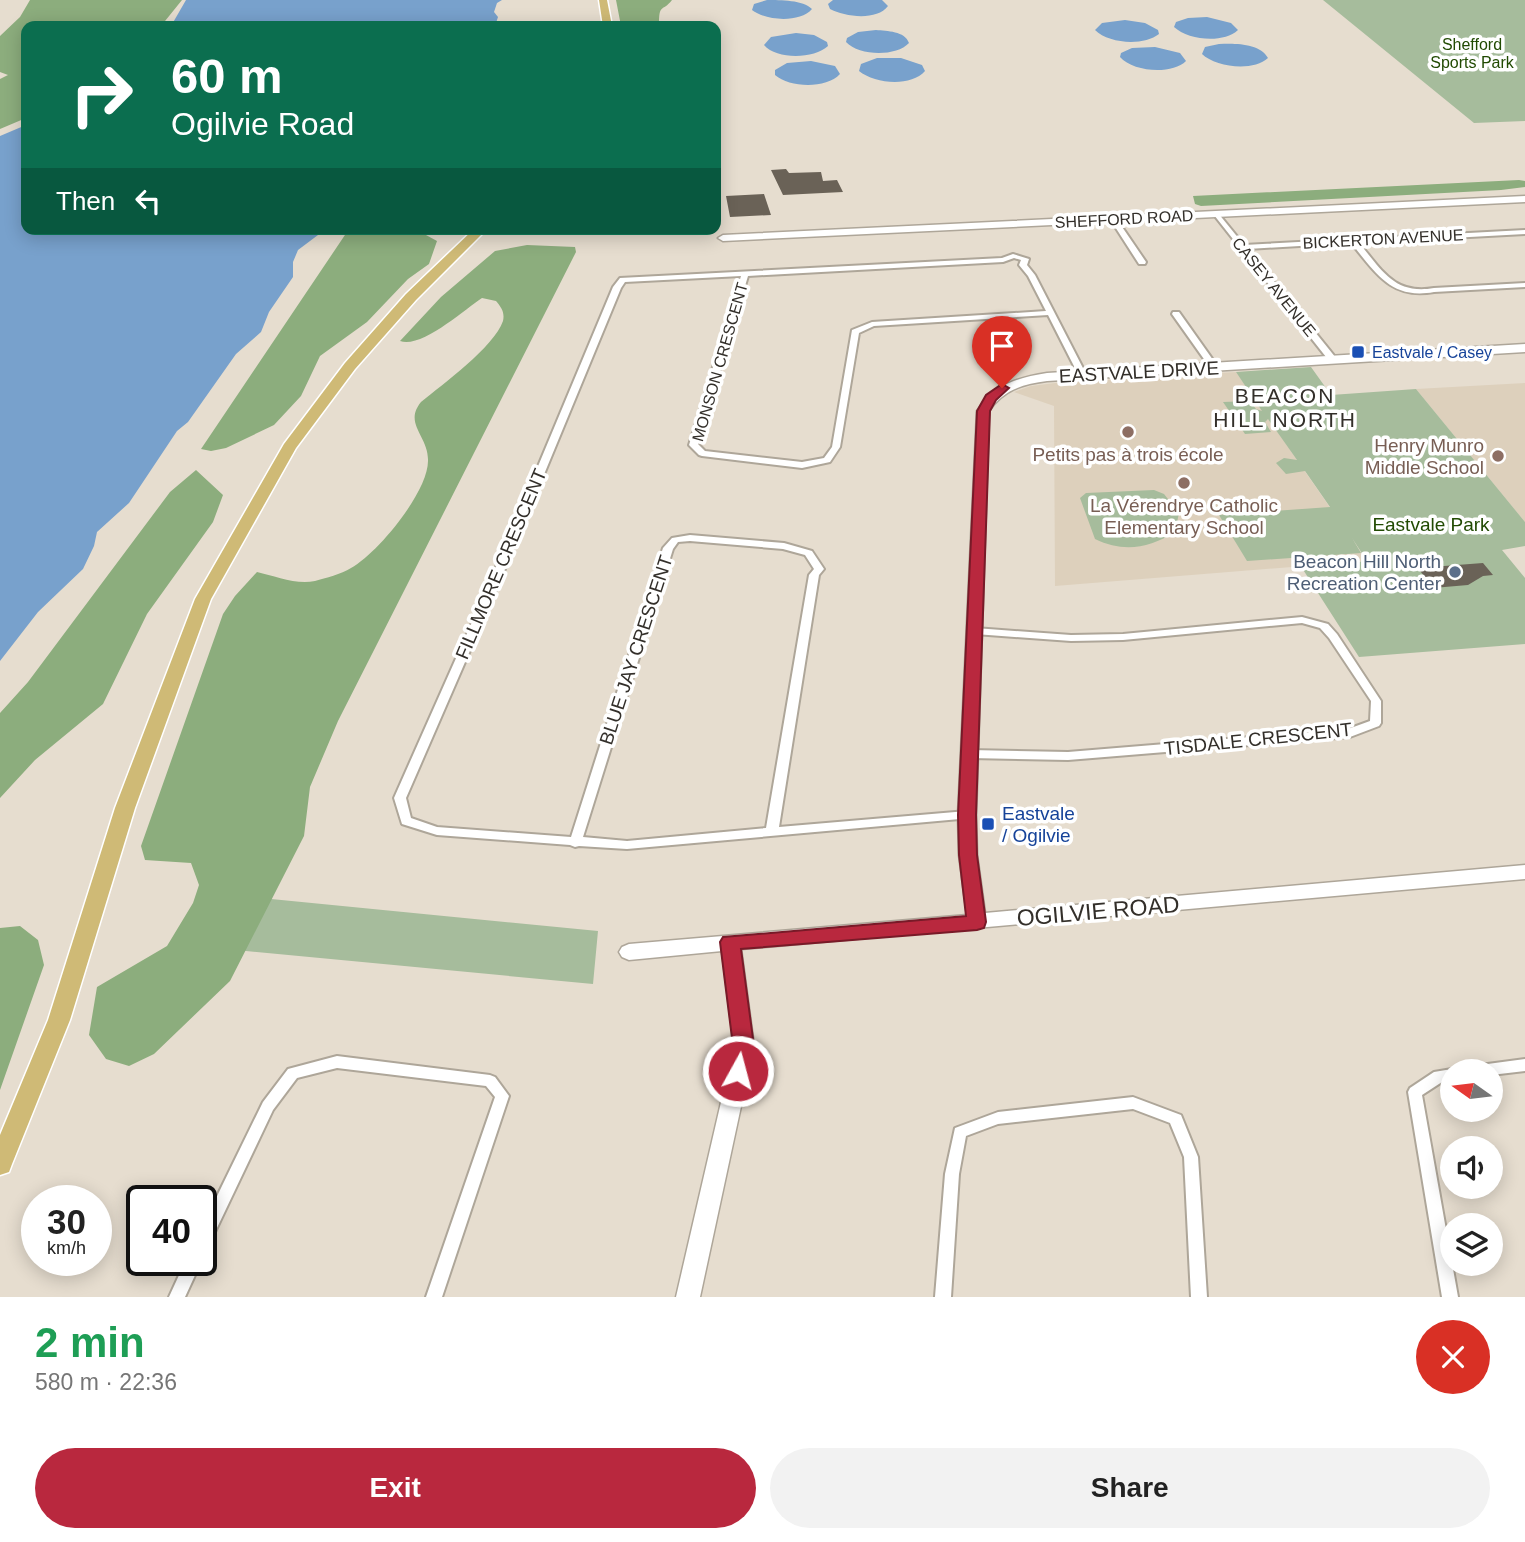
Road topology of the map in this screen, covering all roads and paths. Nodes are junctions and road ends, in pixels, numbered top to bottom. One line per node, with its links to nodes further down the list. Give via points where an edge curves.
1 (603, 0): 2 (main road)
2 (607, 21)
3 (1525, 199): 4 (street, SHEFFORD ROAD)
4 (1216, 214): 5 (street, SHEFFORD ROAD); 10 (street, CASEY AVENUE)
5 (1114, 219): 8 (street, SHEFFORD ROAD); 11 (street)
6 (1525, 232): 9 (street, BICKERTON AVENUE)
7 (475, 235): 32 (main road, via 411,297 296,437 203,599 125,808 59,1020)
8 (723, 238)
9 (1353, 241): 10 (street, BICKERTON AVENUE); 13 (street, via 1396,290 1421,294)
10 (1241, 247): 17 (street, CASEY AVENUE)
11 (1142, 262)
12 (745, 274): 14 (street, FILLMORE CRESCENT, via 1013,256 1025,260 1023,265); 14 (street, MONSON CRESCENT, via 693,445 702,453 802,465 827,460 836,447 855,332 872,324); 24 (street, FILLMORE CRESCENT, via 623,280 617,287 400,798 406,821 437,831)
13 (1525, 285)
14 (1050, 313): 19 (street, FILLMORE CRESCENT)
15 (1176, 314): 18 (street)
16 (1525, 348): 17 (street, EASTVALE DRIVE)
17 (1333, 360): 18 (street, EASTVALE DRIVE)
18 (1214, 367): 19 (street, EASTVALE DRIVE)
19 (1082, 374): 20 (street, EASTVALE DRIVE, via 1012,384 991,398 983,411)
20 (975, 631): 21 (street, EASTVALE DRIVE); 21 (street, TISDALE CRESCENT, via 1110,637 1302,620 1333,636 1377,701 1376,723 1350,733 1068,757)
21 (970, 754): 22 (street, EASTVALE DRIVE)
22 (967, 815): 23 (street, FILLMORE CRESCENT); 26 (street, EASTVALE DRIVE)
23 (772, 831): 24 (street, FILLMORE CRESCENT, via 627,845); 24 (street, BLUE JAY CRESCENT, via 814,575 819,569 809,553 784,546 690,538 675,540 668,548)
24 (575, 843)
25 (1525, 872): 26 (street, OGILVIE ROAD)
26 (977, 922): 27 (street, OGILVIE ROAD)
27 (730, 942): 28 (street, OGILVIE ROAD); 37 (street, via 744,1046)
28 (629, 952)
29 (1525, 1065): 30 (street)
30 (1503, 1068)
31 (1440, 1076): 40 (street, via 1415,1092)
32 (0, 1164)
33 (217, 1213): 36 (street, via 268,1106 293,1073 337,1062 490,1081 502,1096)
34 (187, 1276): 35 (street)
35 (177, 1297)
36 (434, 1297)
37 (688, 1297)
38 (943, 1297): 39 (street, via 952,1174 960,1132 998,1118 1133,1103 1176,1119 1191,1157)
39 (1199, 1297)
40 (1450, 1297)

